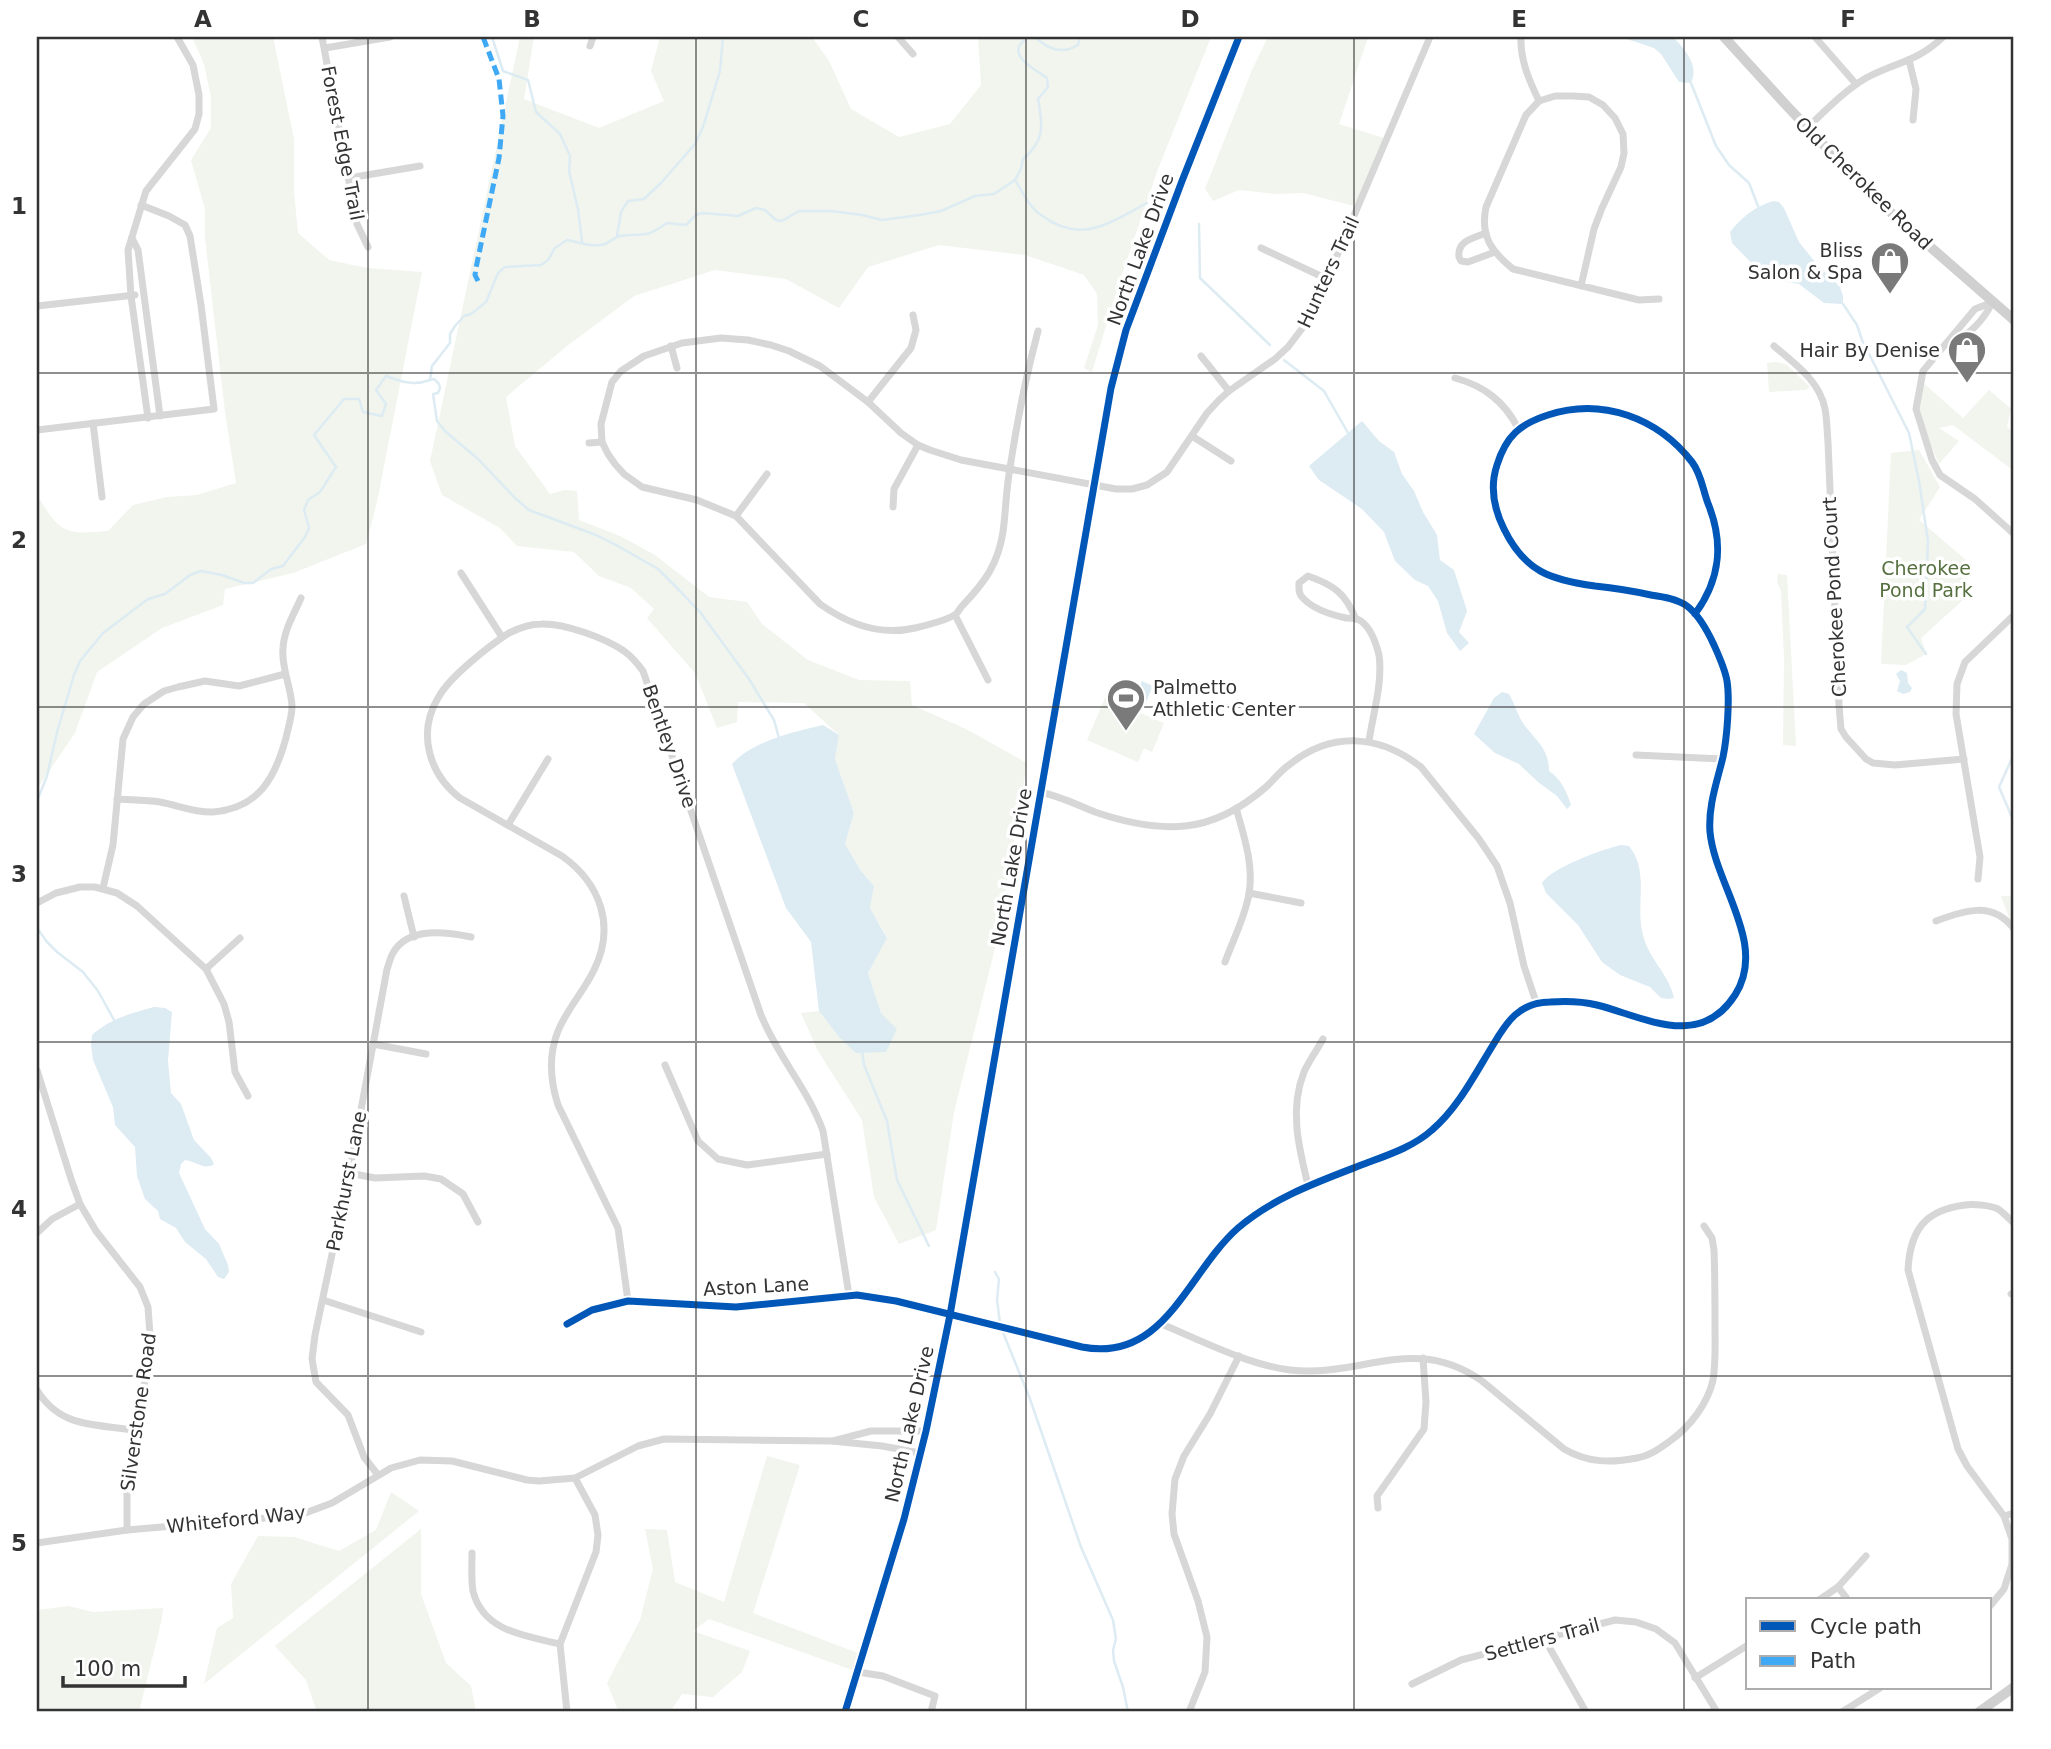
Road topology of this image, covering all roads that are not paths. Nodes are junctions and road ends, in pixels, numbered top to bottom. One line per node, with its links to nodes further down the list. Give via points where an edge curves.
1 (177, 37): 22 (street, via 193,65 198,95 195,129 146,191)
2 (323, 37): 13 (street, Forest Edge Trail)
3 (390, 37): 13 (street)
4 (593, 37): 12 (street)
5 (898, 37): 14 (street)
6 (1239, 37): 58 (main road, North Lake Drive, via 1126,330)
7 (1430, 37): 28 (street, Hunters Trail)
8 (1521, 37): 17 (street, via 1528,78)
9 (1724, 37): 19 (main road, Old Cherokee Road)
10 (1815, 37): 16 (street)
11 (1943, 37): 15 (street)
12 (590, 46)
13 (325, 48): 21 (street, Forest Edge Trail)
14 (913, 54)
15 (1909, 60): 16 (street); 18 (street, via 1916,89)
16 (1856, 84): 19 (street)
17 (1539, 101): 23 (street, via 1526,115 1486,207); 29 (street, via 1555,96 1590,97 1615,118 1623,134 1621,167 1594,229)
18 (1913, 120)
19 (1807, 128): 33 (main road, Old Cherokee Road, via 1872,196)
20 (420, 166): 21 (street)
21 (349, 178): 25 (street, Forest Edge Trail, via 358,225)
22 (141, 205): 24 (street); 46 (street, via 185,225 190,236 214,409)
23 (1486, 233): 27 (street); 27 (street, via 1462,244 1459,257 1468,262)
24 (132, 238): 30 (street, via 138,250); 31 (street, via 128,250)
25 (368, 247)
26 (1261, 248): 28 (street)
27 (1495, 252): 29 (street, via 1513,269)
28 (1327, 279): 44 (street, Hunters Trail, via 1288,347)
29 (1581, 286): 32 (street, via 1639,300)
30 (142, 294): 31 (street); 46 (street)
31 (131, 296): 34 (street); 47 (street)
32 (1659, 299)
33 (1993, 302): 36 (main road, Old Cherokee Road); 38 (street, via 1975,309); 38 (street, via 1978,324)
34 (37, 306)
35 (913, 315): 45 (street, via 916,330 911,348)
36 (2014, 320)
37 (1038, 331): 56 (street)
38 (1948, 343): 62 (street, via 1923,370 1916,409 1920,425 1940,475)
39 (671, 346): 42 (street); 45 (street, Hunters Trail, via 721,338 771,345 820,366); 52 (street, Hunters Trail, via 633,362 612,382 601,424)
40 (1774, 346): 76 (street, Cherokee Pond Court, via 1803,370 1825,406 1841,729 1866,759 1878,765)
41 (1201, 356): 44 (street)
42 (677, 368)
43 (1455, 378): 49 (street, via 1494,397)
44 (1229, 391): 51 (street, Hunters Trail)
45 (868, 402): 54 (street, Hunters Trail)
46 (160, 416): 47 (street)
47 (148, 418): 48 (street)
48 (93, 423): 50 (street); 59 (street)
49 (1518, 428): 66 (street, via 1500,454 1493,488 1501,524 1520,556 1552,578 1674,600); 66 (street, via 1552,413 1591,407 1639,419 1672,441 1700,475 1717,531 1713,584)
50 (37, 430)
51 (1192, 436): 55 (street); 58 (street, Hunters Trail, via 1167,472 1154,482 1132,489)
52 (602, 442): 53 (street); 61 (street, via 615,464 642,487)
53 (589, 443)
54 (918, 445): 56 (street, Hunters Trail); 60 (street, via 894,489)
55 (1231, 461)
56 (1009, 470): 58 (street, Hunters Trail); 65 (street, via 997,556 984,582)
57 (767, 474): 61 (street)
58 (1093, 484): 77 (main road, North Lake Drive)
59 (102, 497)
60 (893, 507)
61 (736, 516): 65 (street, via 820,604 846,620 868,628 899,630)
62 (2014, 534)
63 (461, 573): 69 (street)
64 (302, 598): 70 (street, via 284,639)
65 (955, 614): 71 (street)
66 (1695, 614): 75 (street, via 1713,642 1727,682)
67 (2014, 615): 76 (street, via 1965,662 1959,678 1956,714)
68 (1356, 619): 68 (street, via 1321,610 1303,598 1299,583 1308,576 1336,589 1349,602); 72 (street, via 1372,635 1379,657)
69 (502, 637): 80 (street, Bentley Drive, via 442,690 432,708 428,739 436,771 451,790); 102 (street, Bentley Drive, via 529,625 557,624 623,650 643,671 765,1025 816,1110)
70 (285, 674): 78 (street, via 239,686 205,681 150,700 133,717 123,739); 78 (street, via 292,706 282,752 273,775 251,799 206,812)
71 (988, 680)
72 (1368, 741): 79 (street, via 1353,739 1317,747); 94 (street, via 1421,767 1497,866)
73 (1636, 755): 75 (street)
74 (548, 759): 80 (street)
75 (1722, 759): 94 (street, via 1711,801 1710,830 1747,958 1742,983 1729,1004 1707,1021 1683,1027 1639,1020 1589,1003)
76 (1964, 759): 81 (street, via 1980,857)
77 (1040, 792): 79 (street, via 1134,824 1158,827 1198,823); 113 (main road, North Lake Drive)
78 (117, 799): 82 (street)
79 (1236, 808): 83 (street, via 1250,869)
80 (508, 825): 112 (street, Bentley Drive, via 575,865 592,886 601,908 600,956 558,1031 551,1072 558,1105 618,1228)
81 (1978, 879)
82 (103, 888): 85 (street, via 64,890); 93 (street, via 137,906)
83 (1249, 893): 86 (street); 92 (street)
84 (404, 896): 89 (street)
85 (37, 903)
86 (1301, 903)
87 (1936, 921): 88 (street, via 1977,910 2004,917)
88 (2014, 929)
89 (414, 937): 90 (street, via 438,931); 96 (street, Parkhurst Lane, via 393,953)
90 (471, 937)
91 (240, 938): 93 (street)
92 (1225, 962)
93 (206, 969): 101 (street, via 224,1004 234,1072)
94 (1536, 1002): 104 (street, Aston Lane, via 1513,1016 1445,1118 1429,1134)
95 (1323, 1039): 104 (street, via 1305,1071 1296,1101 1297,1140)
96 (373, 1044): 97 (street); 103 (street, Parkhurst Lane)
97 (426, 1054)
98 (665, 1065): 102 (street, via 698,1141 718,1159 747,1165)
99 (37, 1070): 100 (street, Silverstone Road)
100 (40, 1095): 105 (street, Silverstone Road)
101 (248, 1096)
102 (827, 1154): 110 (street, Bentley Drive)
103 (349, 1173): 106 (street, via 441,1179 463,1195); 111 (street, Parkhurst Lane)
104 (1308, 1185): 114 (street, Aston Lane, via 1255,1215 1219,1246 1177,1306)
105 (80, 1204): 109 (street); 120 (street, Silverstone Road, via 140,1287 148,1307 151,1349)
106 (478, 1222)
107 (2014, 1223): 128 (street, via 1997,1209 1947,1208 1930,1216 1917,1230 1908,1270 1958,1449)
108 (1704, 1226): 118 (street, via 1714,1250 1713,1380 1692,1420 1677,1437 1650,1454 1619,1462 1575,1455 1470,1372)
109 (37, 1233)
110 (849, 1295): 112 (street, Aston Lane, via 736,1307); 113 (street, Aston Lane)
111 (323, 1300): 116 (street); 124 (street, Parkhurst Lane, via 312,1359 316,1382 348,1415 364,1457)
112 (628, 1301): 115 (street, Aston Lane, via 592,1310)
113 (950, 1315): 114 (street, Aston Lane, via 1099,1350 1126,1346); 121 (main road, North Lake Drive)
114 (1159, 1323): 117 (street)
115 (567, 1324)
116 (421, 1332)
117 (1239, 1356): 118 (street, via 1300,1371); 148 (street, via 1175,1479 1174,1534 1207,1637 1205,1672)
118 (1423, 1358): 126 (street, via 1424,1429 1377,1496)
119 (37, 1390): 120 (street, via 45,1404 76,1422)
120 (134, 1430): 129 (street, Silverstone Road)
121 (926, 1431): 122 (street, Whiteford Way, via 871,1431); 123 (main road, North Lake Drive)
122 (832, 1441): 123 (street, Whiteford Way); 125 (street, Whiteford Way, via 664,1439 638,1446)
123 (920, 1453): 140 (main road, North Lake Drive)
124 (378, 1475): 125 (street, Whiteford Way, via 405,1463 437,1459 527,1480); 129 (street, Whiteford Way, via 300,1516)
125 (575, 1478): 138 (street, via 595,1515 598,1544)
126 (1378, 1508)
127 (2014, 1513): 128 (street)
128 (2004, 1516): 136 (street, via 2012,1539 2012,1564 2004,1589)
129 (127, 1530): 130 (street, Whiteford Way)
130 (37, 1543)
131 (472, 1553): 138 (street, via 476,1600 491,1621 515,1633)
132 (1866, 1556): 133 (street)
133 (1838, 1587): 134 (street); 135 (street)
134 (1822, 1598)
135 (1846, 1598)
136 (1992, 1604)
137 (1544, 1638): 141 (street, Settlers Trail, via 1615,1620 1636,1622 1675,1643); 142 (street, Settlers Trail, via 1461,1660); 149 (street)
138 (561, 1644): 145 (street)
139 (1746, 1647): 141 (street)
140 (858, 1672): 146 (main road, North Lake Drive); 147 (street, via 883,1676 935,1696)
141 (1695, 1678): 150 (street, Settlers Trail)
142 (1412, 1684)
143 (2014, 1687): 152 (main road)
144 (1877, 1690): 151 (street)
145 (567, 1712)
146 (845, 1712)
147 (931, 1712)
148 (1189, 1712)
149 (1586, 1712)
150 (1717, 1712)
151 (1842, 1712)
152 (1979, 1712)

